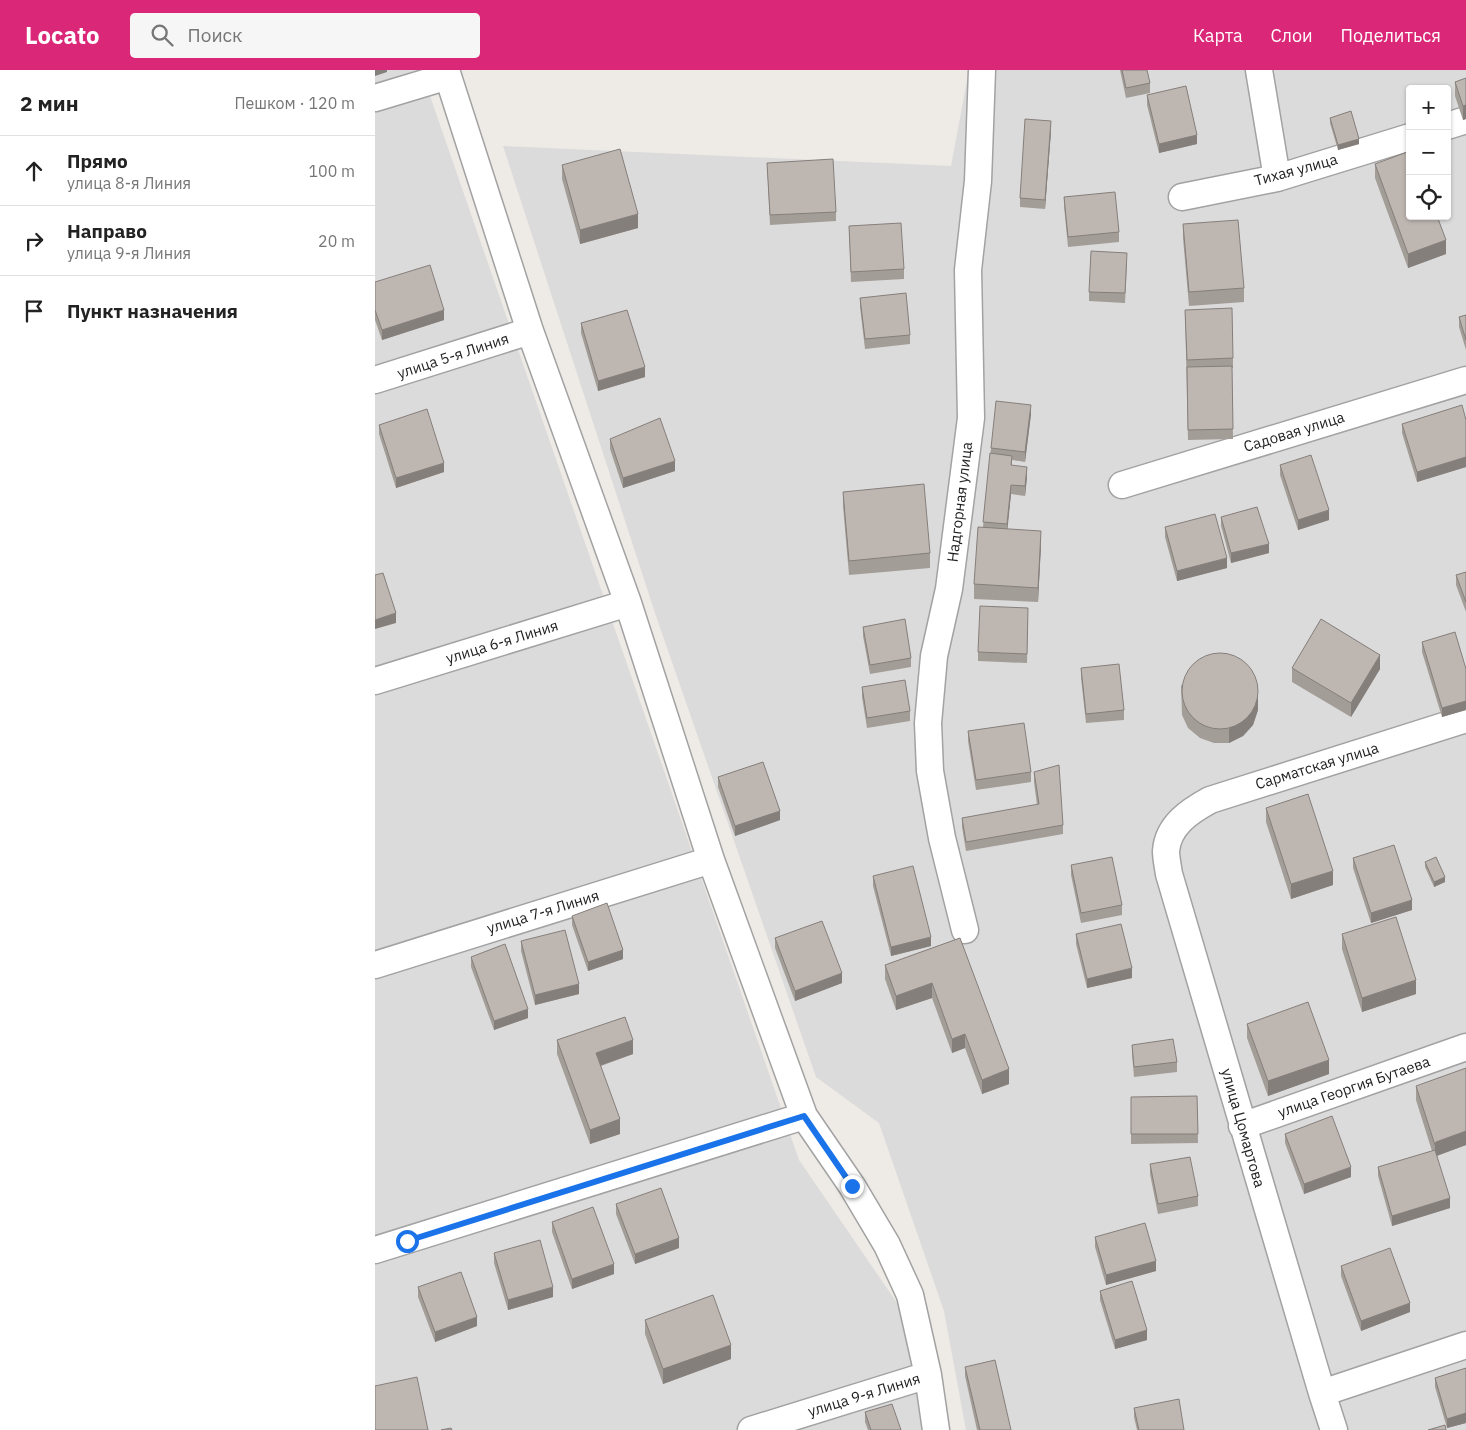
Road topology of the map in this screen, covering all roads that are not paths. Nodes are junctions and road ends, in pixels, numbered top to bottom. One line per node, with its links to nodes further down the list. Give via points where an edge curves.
1 (982, 70): 19 (street, Надгорная улица, via 978,180 968,270 971,418 949,589 933,656 928,723 930,771 942,838)
2 (1259, 70): 8 (street)
3 (447, 73): 4 (street); 10 (street, улица 9-я Линия)
4 (375, 98)
5 (1466, 120): 6 (street)
6 (1451, 125)
7 (1406, 138): 8 (street, Тихая улица)
8 (1277, 178): 9 (street, Тихая улица)
9 (1182, 197)
10 (530, 331): 11 (street, улица 5-я Линия); 14 (street, улица 9-я Линия)
11 (375, 380)
12 (1466, 380): 13 (street, Садовая улица)
13 (1121, 485)
14 (628, 603): 15 (street, улица 6-я Линия); 18 (street, улица 9-я Линия)
15 (375, 681)
16 (1466, 719): 17 (street, Сарматская улица, via 1210,800)
17 (1175, 825): 23 (street, улица Цомартова, via 1166,850 1169,874)
18 (711, 860): 20 (street, улица 7-я Линия); 22 (street, улица 9-я Линия)
19 (965, 930)
20 (375, 964)
21 (1466, 1047): 23 (street, улица Георгия Бутаева)
22 (804, 1116): 24 (street); 26 (street, улица 9-я Линия, via 887,1245 910,1295)
23 (1242, 1126): 27 (street, улица Цомартова)
24 (375, 1250)
25 (1466, 1345): 27 (street)
26 (928, 1375): 28 (street, улица 9-я Линия); 29 (street)
27 (1322, 1393): 30 (street, улица Цомартова)
28 (751, 1430)
29 (936, 1430)
30 (1334, 1430)

